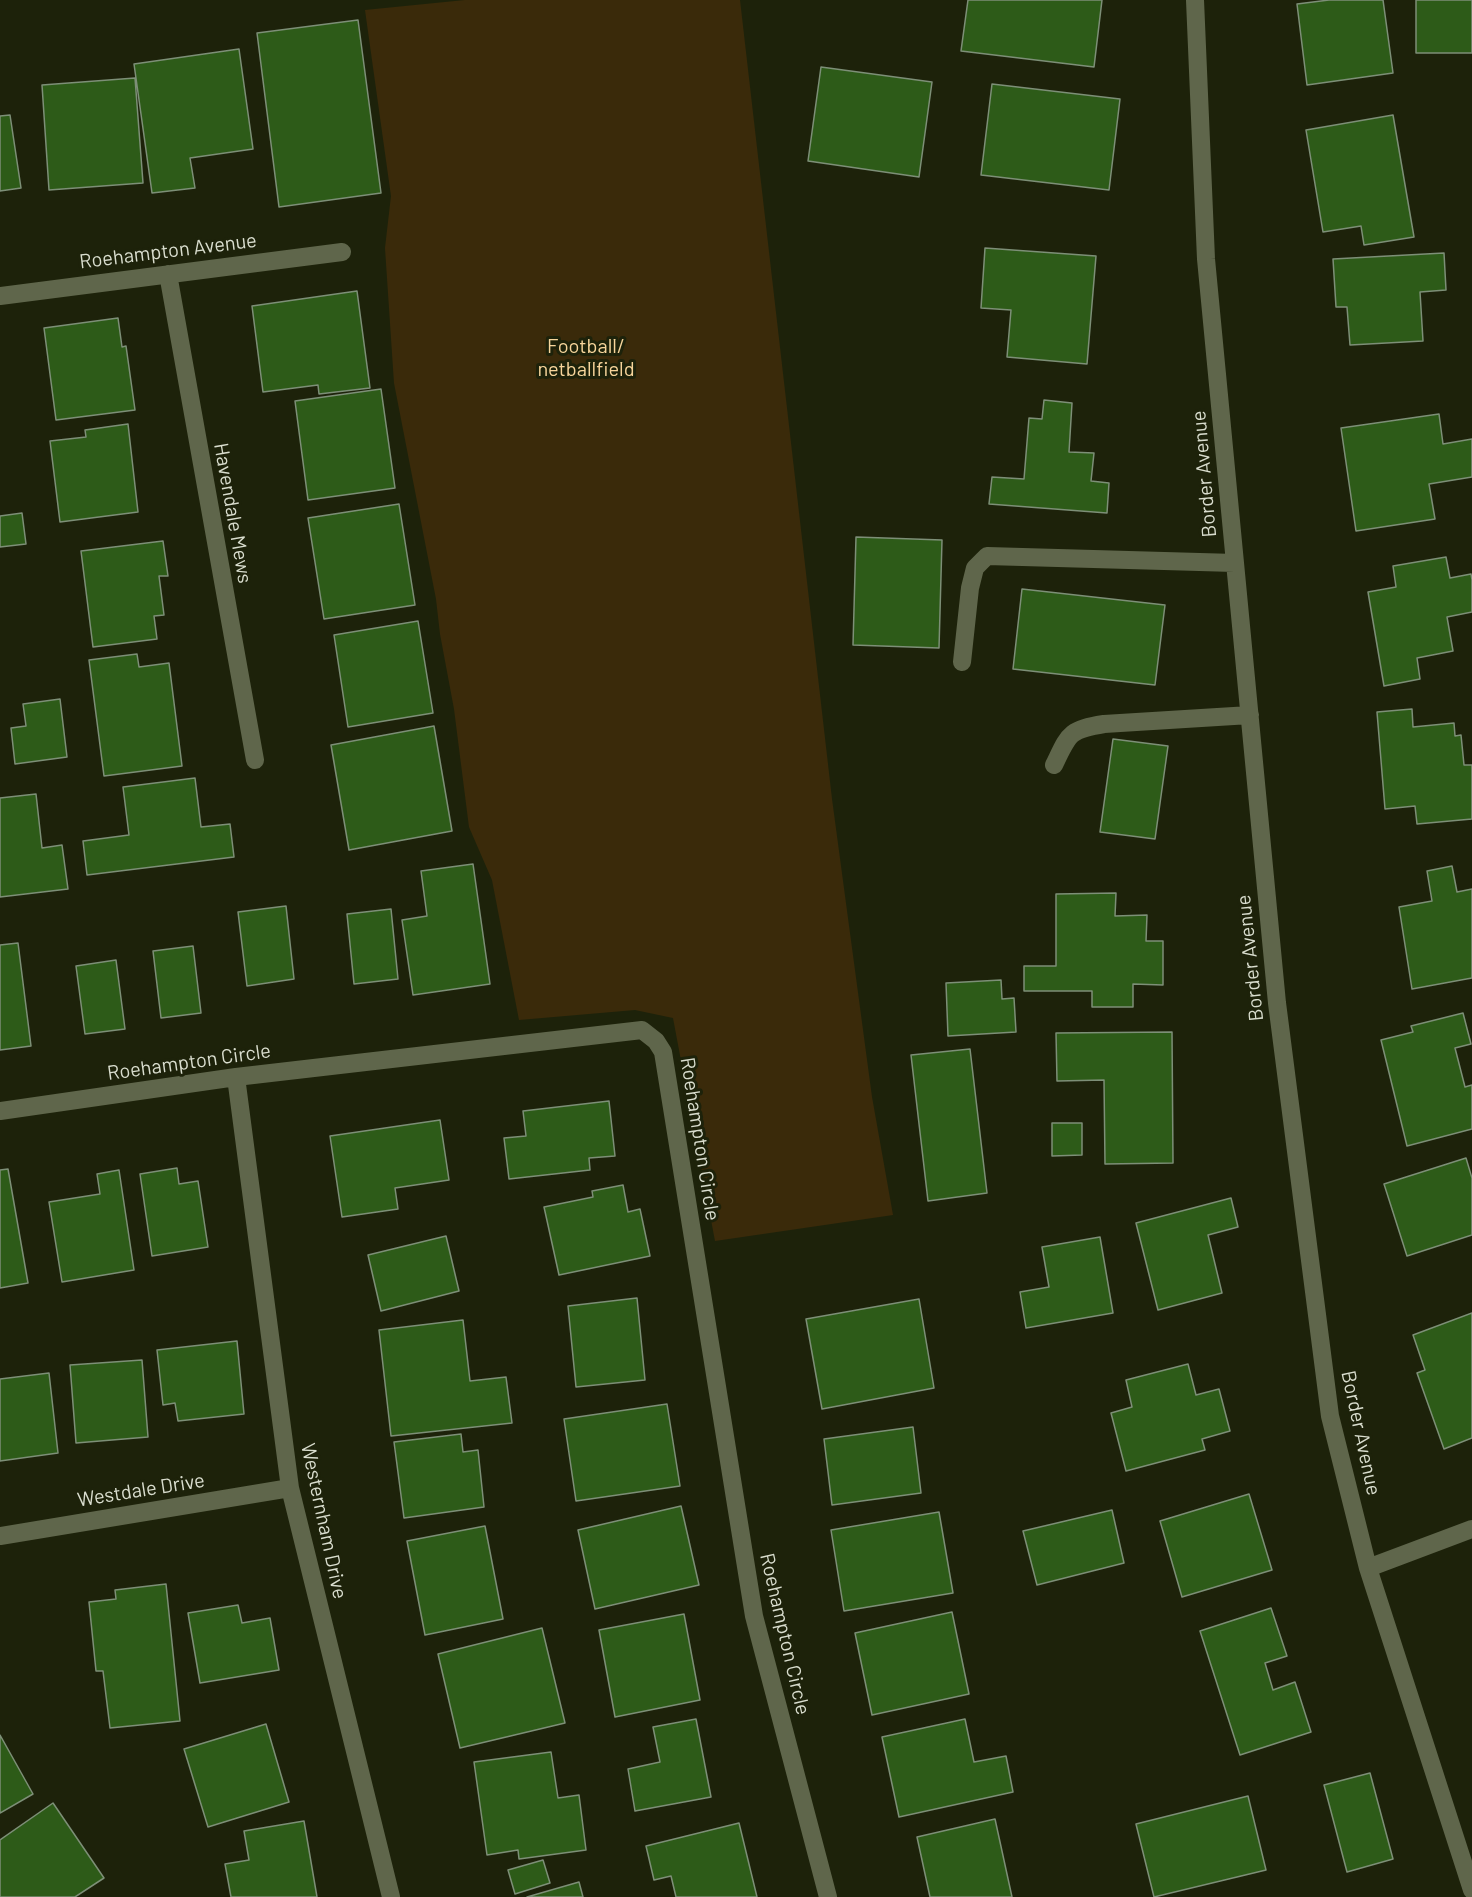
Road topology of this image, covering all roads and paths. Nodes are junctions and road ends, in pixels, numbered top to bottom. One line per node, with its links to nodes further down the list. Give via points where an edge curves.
1 (1195, 0): 5 (street, Border Avenue, via 1206,259)
2 (342, 252): 3 (street, Roehampton Avenue)
3 (168, 274): 4 (street, Roehampton Avenue); 8 (street, Havendale Mews)
4 (0, 296)
5 (1235, 563): 6 (street, via 987,556 975,568 970,588); 7 (street, Border Avenue)
6 (962, 662)
7 (1250, 715): 9 (street, via 1081,728 1071,733); 15 (street, Border Avenue, via 1277,1003 1330,1416)
8 (255, 760)
9 (1054, 765)
10 (236, 1077): 11 (street, Roehampton Circle); 12 (street, Westernham Drive); 18 (street, Roehampton Circle, via 642,1030 656,1041 663,1052 754,1616)
11 (0, 1111)
12 (290, 1488): 14 (street, Westdale Drive); 17 (street, Westernham Drive)
13 (1472, 1529): 15 (street)
14 (0, 1536)
15 (1368, 1568): 16 (street, Border Avenue)
16 (1472, 1890)
17 (391, 1897)
18 (828, 1897)

